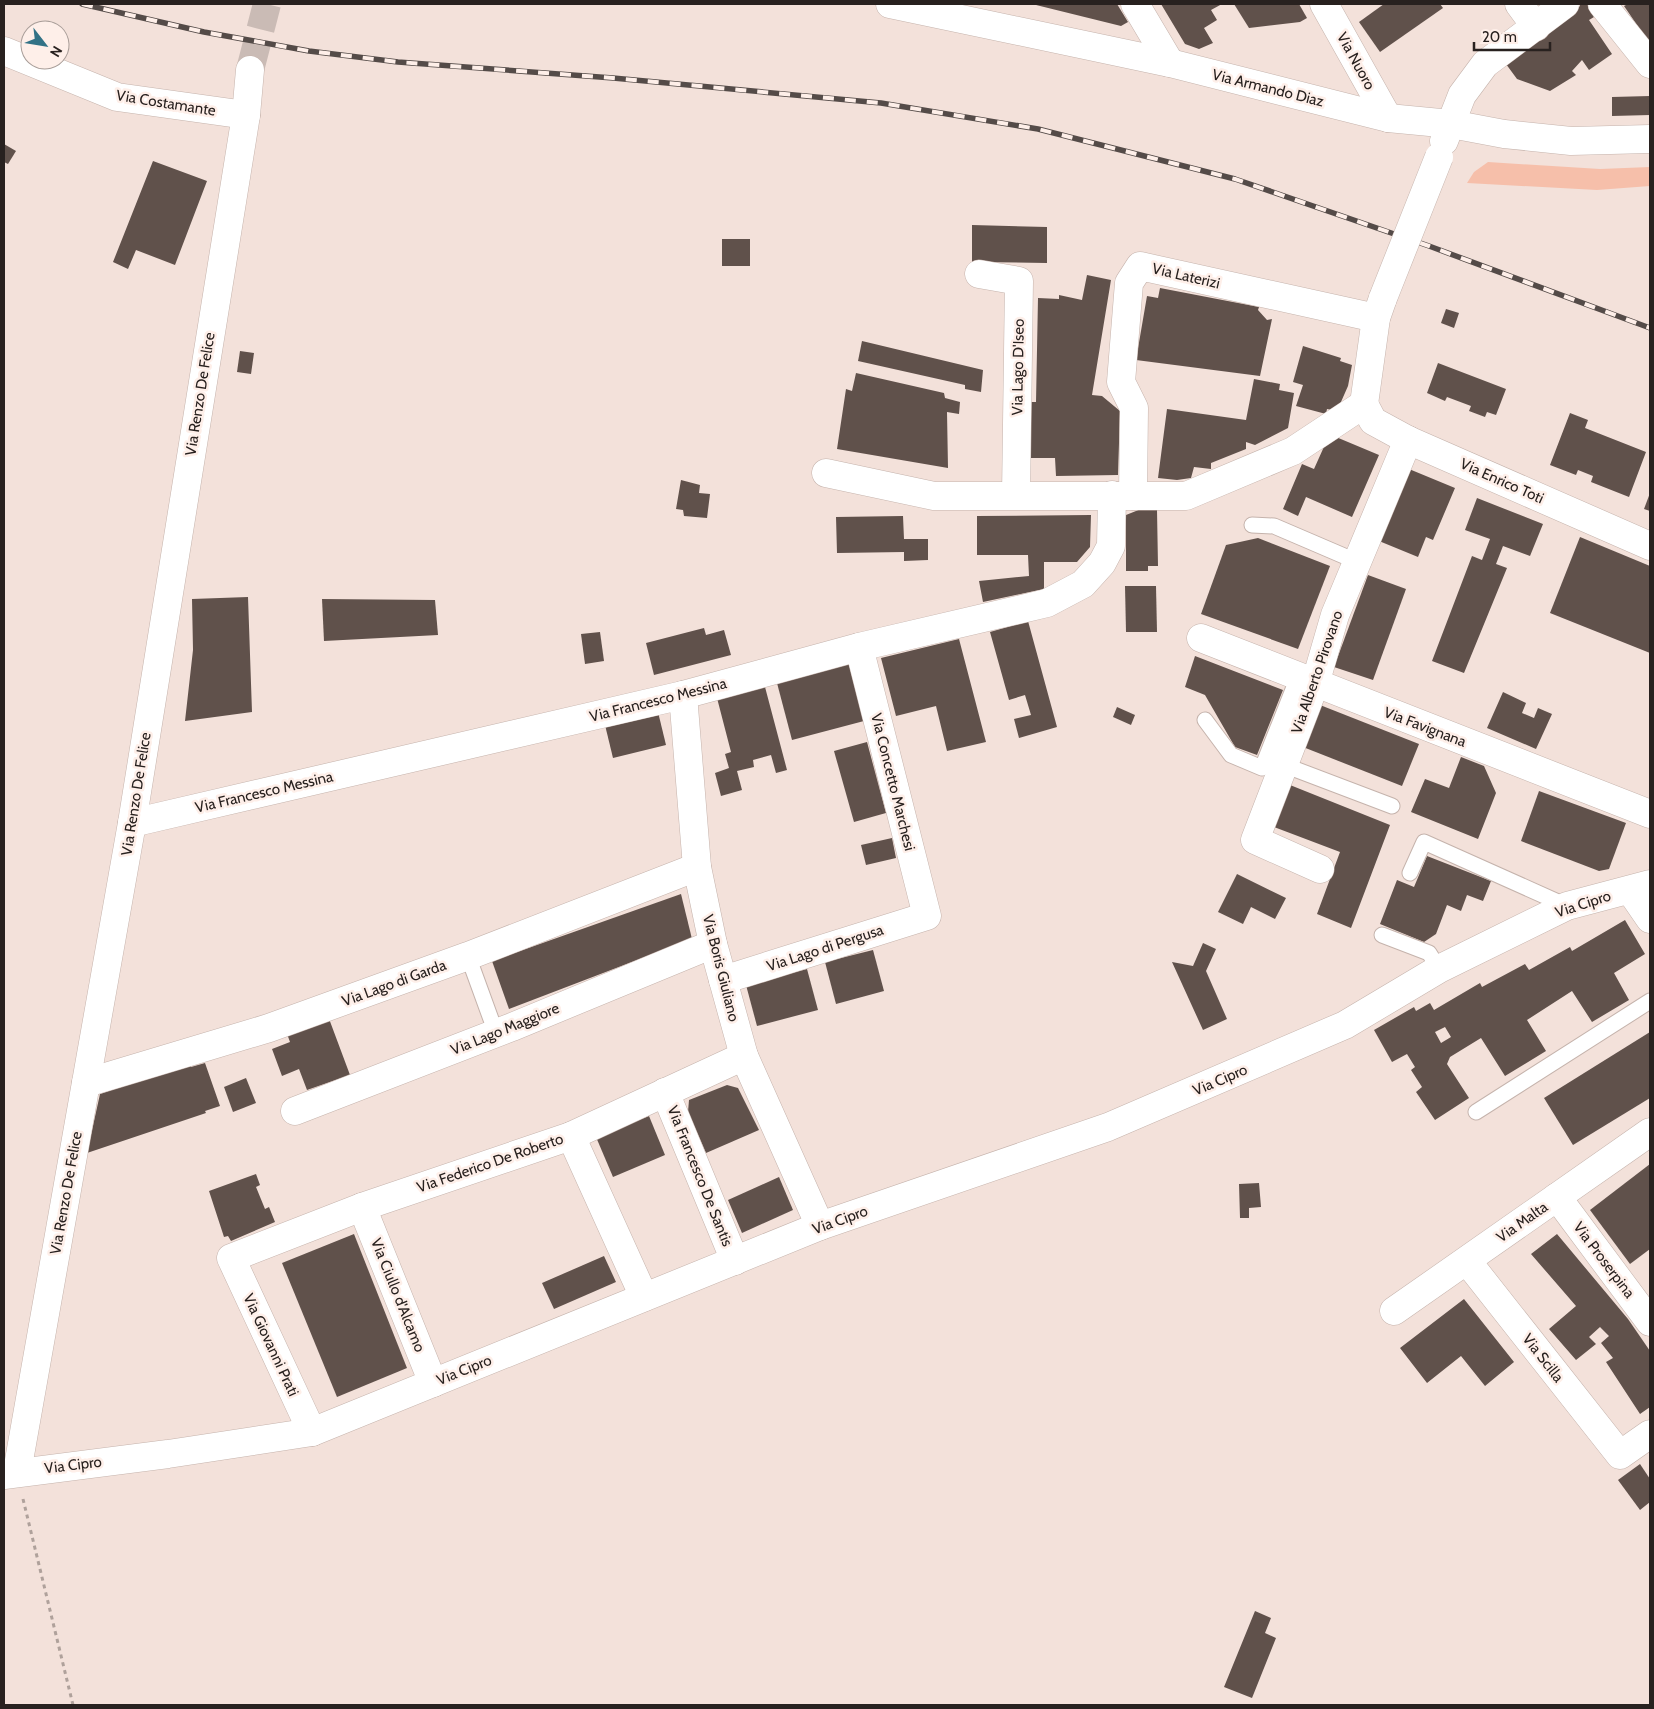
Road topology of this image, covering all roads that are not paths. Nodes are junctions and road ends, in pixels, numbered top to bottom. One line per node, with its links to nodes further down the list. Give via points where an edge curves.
1 (890, 4): 9 (street, Via Armando Diaz)
2 (992, 4): 9 (street)
3 (1136, 4): 11 (street)
4 (1519, 4): 8 (street)
5 (1565, 4): 8 (street)
6 (1602, 4): 12 (street)
7 (1332, 7): 15 (street, Via Nuoro)
8 (1536, 27): 16 (street, via 1485,64 1462,95)
9 (1002, 29): 11 (street, Via Armando Diaz)
10 (4, 51): 14 (street, Via Costamante, via 117,97)
11 (1170, 63): 15 (street, Via Armando Diaz)
12 (1650, 64)
13 (250, 70): 14 (street, Via Renzo De Felice)
14 (246, 115): 36 (street, Via Renzo De Felice)
15 (1388, 118): 16 (street, Via Armando Diaz)
16 (1451, 124): 17 (street, Via Armando Diaz, via 1571,141); 19 (street, bridge)
17 (1650, 140)
18 (978, 274): 23 (street, Via Lago D'Iseo, via 1019,281)
19 (1380, 308): 20 (street); 24 (street, Via Laterizi, via 1140,266 1129,282 1121,382 1134,408)
20 (1364, 404): 21 (street, Via Enrico Toti, via 1373,421); 24 (street, via 1293,451 1186,496)
21 (1408, 440): 26 (street, Via Enrico Toti); 27 (street, Via Alberto Pirovano)
22 (826, 473): 23 (street, via 934,496)
23 (1016, 495): 24 (street)
24 (1122, 495): 29 (street, Via Francesco Messina, via 1111,546 1102,563 1083,584 1047,603)
25 (1252, 524): 27 (lane, via 1274,526)
26 (1650, 546)
27 (1358, 562): 30 (street, Via Alberto Pirovano)
28 (1201, 638): 30 (street, Via Favignana)
29 (860, 647): 31 (street, Via Francesco Messina); 42 (street, Via Concetto Marchesi)
30 (1306, 680): 32 (lane, via 1262,768 1230,755); 33 (street, Via Alberto Pirovano); 35 (street, Via Favignana)
31 (683, 695): 36 (street, Via Francesco Messina); 37 (street, Via Boris Giuliano)
32 (1205, 720)
33 (1284, 765): 34 (lane); 38 (street, Via Alberto Pirovano, via 1255,840)
34 (1392, 806)
35 (1650, 814)
36 (132, 822): 52 (street, Via Renzo De Felice)
37 (698, 867): 45 (street, Via Boris Giuliano); 46 (street, Via Lago di Garda)
38 (1320, 869)
39 (1410, 873): 41 (lane, via 1424,842)
40 (1640, 887): 41 (street, Via Cipro); 43 (street)
41 (1567, 906): 47 (street, Via Cipro)
42 (927, 916): 48 (street, Via Lago di Pergusa)
43 (1650, 919)
44 (1382, 935): 47 (lane, via 1429,953)
45 (713, 944): 48 (street, Via Boris Giuliano); 50 (street, Via Lago Maggiore)
46 (468, 956): 50 (lane); 52 (street, Via Lago di Garda, via 269,1028)
47 (1440, 969): 60 (street, Via Cipro, via 1345,1025 1108,1127)
48 (723, 980): 51 (street, Via Boris Giuliano)
49 (1650, 1001): 55 (lane)
50 (496, 1033): 54 (street, Via Lago Maggiore)
51 (744, 1056): 53 (street, Via Federico De Roberto); 60 (street, Via Boris Giuliano)
52 (86, 1083): 70 (street, Via Renzo De Felice)
53 (665, 1092): 57 (street, Via Federico De Roberto); 62 (street, Via Francesco De Santis)
54 (295, 1111)
55 (1476, 1112)
56 (1650, 1132): 58 (street, Via Malta)
57 (571, 1136): 59 (street, Via Federico De Roberto); 64 (street)
58 (1557, 1197): 63 (street, Via Malta); 66 (street, Via Proserpina)
59 (362, 1207): 61 (street, Via Federico De Roberto); 67 (street, Via Ciullo d'Alcamo)
60 (820, 1226): 62 (street, Via Cipro)
61 (231, 1258): 68 (street, Via Giovanni Prati)
62 (735, 1261): 64 (street, Via Cipro)
63 (1467, 1261): 65 (street, Via Malta); 69 (street, Via Scilla, via 1620,1454)
64 (644, 1297): 67 (street, Via Cipro)
65 (1394, 1311)
66 (1650, 1322)
67 (434, 1383): 68 (street, Via Cipro)
68 (312, 1432): 70 (street, Via Cipro)
69 (1650, 1434)
70 (10, 1474)

